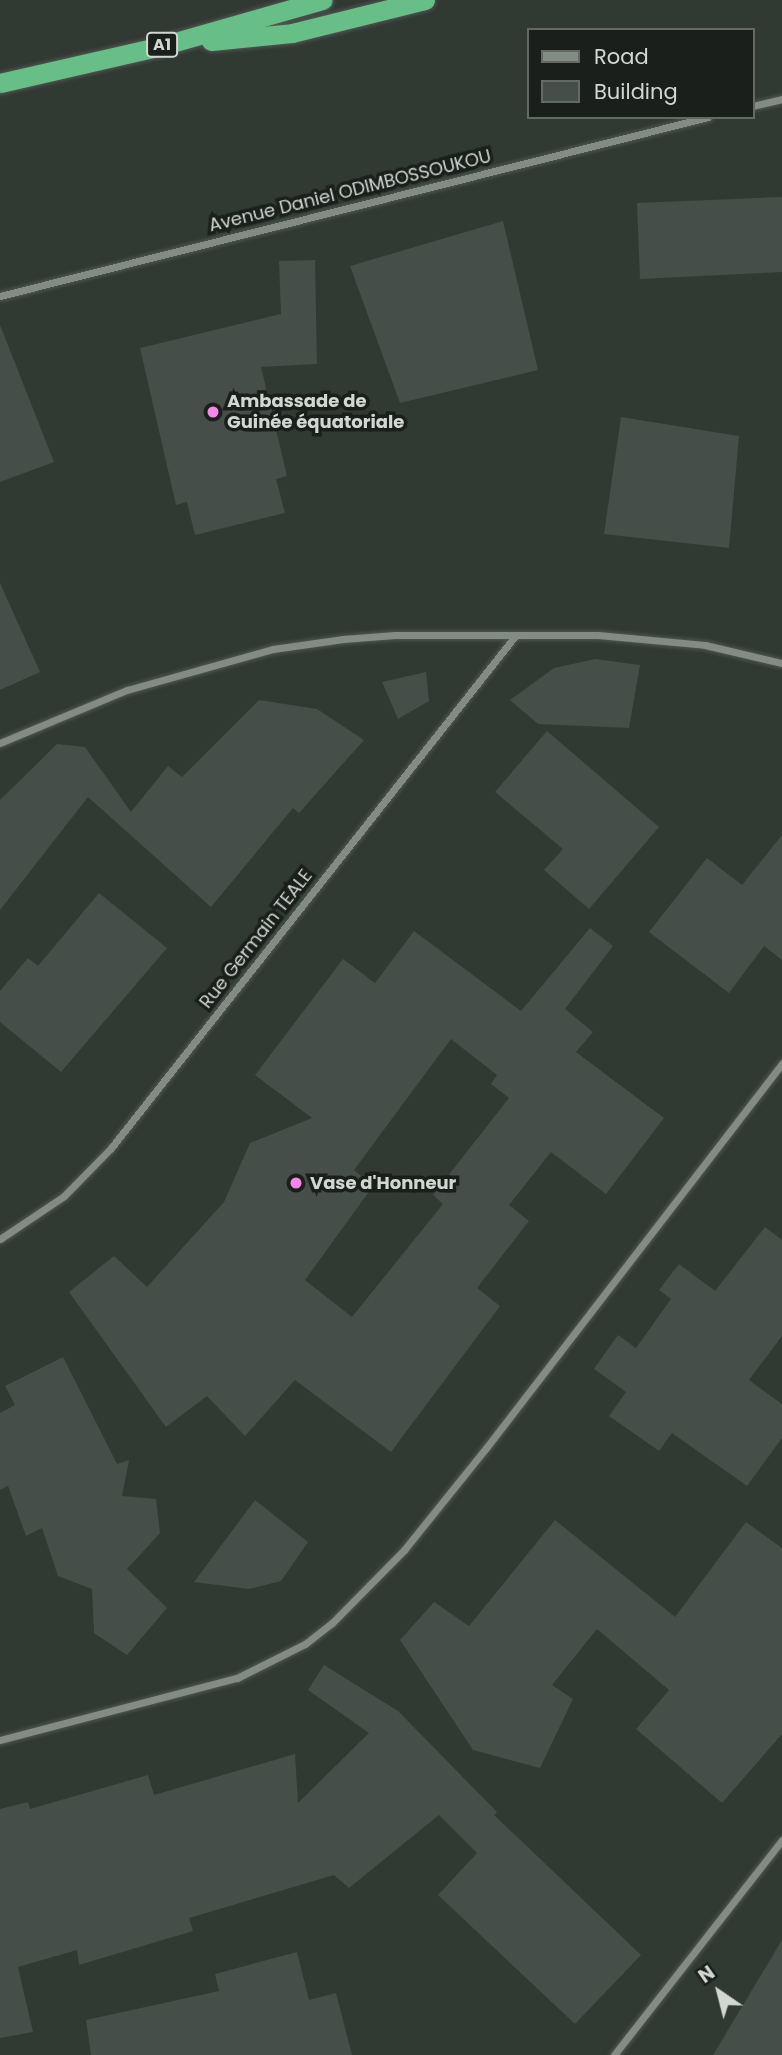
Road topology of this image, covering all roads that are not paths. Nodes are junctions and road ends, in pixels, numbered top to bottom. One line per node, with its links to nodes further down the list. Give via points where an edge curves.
1 (323, 0): 3 (highway, A1)
2 (425, 0): 3 (highway, via 292,33)
3 (161, 46): 4 (highway, A1)
4 (0, 83)
5 (782, 99): 6 (street)
6 (754, 106)
7 (700, 119): 8 (street, Avenue Daniel ODIMBOSSOUKOU)
8 (0, 296)
9 (515, 636): 10 (street, via 643,638 705,645); 11 (street, via 395,635 273,649 127,690); 13 (street, Rue Germain TEALE, via 111,1148 64,1196)
10 (782, 663)
11 (0, 743)
12 (782, 1063): 14 (street, via 486,1448 404,1550 332,1623 305,1644 237,1678)
13 (0, 1239)
14 (0, 1740)
15 (782, 1840): 16 (street)
16 (614, 2055)

